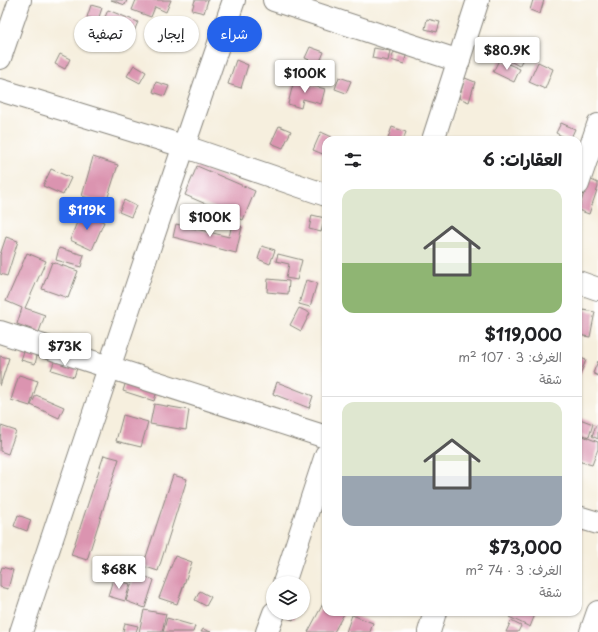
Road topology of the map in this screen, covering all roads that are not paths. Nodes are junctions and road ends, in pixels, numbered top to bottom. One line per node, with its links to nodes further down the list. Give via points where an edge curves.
1 (20, 0): 5 (street)
2 (234, 0): 10 (street)
3 (274, 0): 6 (street)
4 (478, 0): 6 (street)
5 (0, 58)
6 (459, 61): 9 (street)
7 (0, 90): 10 (street)
8 (598, 125): 11 (street)
9 (434, 136)
10 (183, 146): 12 (street); 16 (street)
11 (582, 172)
12 (322, 194)
13 (582, 283): 14 (street)
14 (598, 289)
15 (0, 332): 16 (street)
16 (108, 368): 17 (street); 25 (street)
17 (322, 436)
18 (322, 467): 21 (street)
19 (582, 518): 20 (street)
20 (598, 523)
21 (286, 576)
22 (598, 612): 28 (street)
23 (434, 616): 27 (street)
24 (271, 620): 26 (street)
25 (21, 632)
26 (267, 632)
27 (429, 632)
28 (591, 632)

